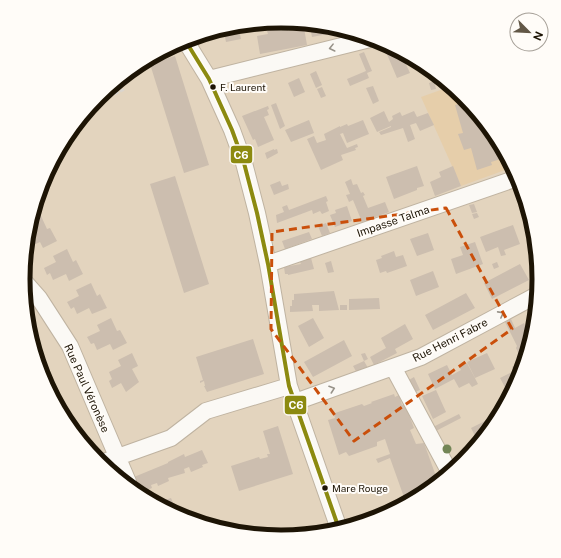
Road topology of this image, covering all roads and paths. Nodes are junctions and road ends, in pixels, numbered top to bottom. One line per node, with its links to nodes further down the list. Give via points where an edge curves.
1 (361, 41): 3 (street, one-way to 3)
2 (188, 45): 3 (street)
3 (208, 79): 7 (street, via 232,130 244,164)
4 (125, 89): 5 (path)
5 (108, 97)
6 (511, 180): 7 (street, Impasse Talma)
7 (268, 264): 11 (street)
8 (531, 298): 10 (street, Rue Henri Fabre, one-way to 8, via 421,357)
9 (33, 300): 13 (street, Rue Paul Véronèse, via 70,346)
10 (393, 367): 12 (street, Rue Henri Fabre, one-way to 10); 15 (street)
11 (289, 386): 12 (street); 13 (street, via 206,411 171,438)
12 (295, 402): 17 (street)
13 (118, 457): 14 (street); 16 (street, Rue Paul Véronèse)
14 (108, 461)
15 (447, 467)
16 (126, 476)
17 (337, 523)

